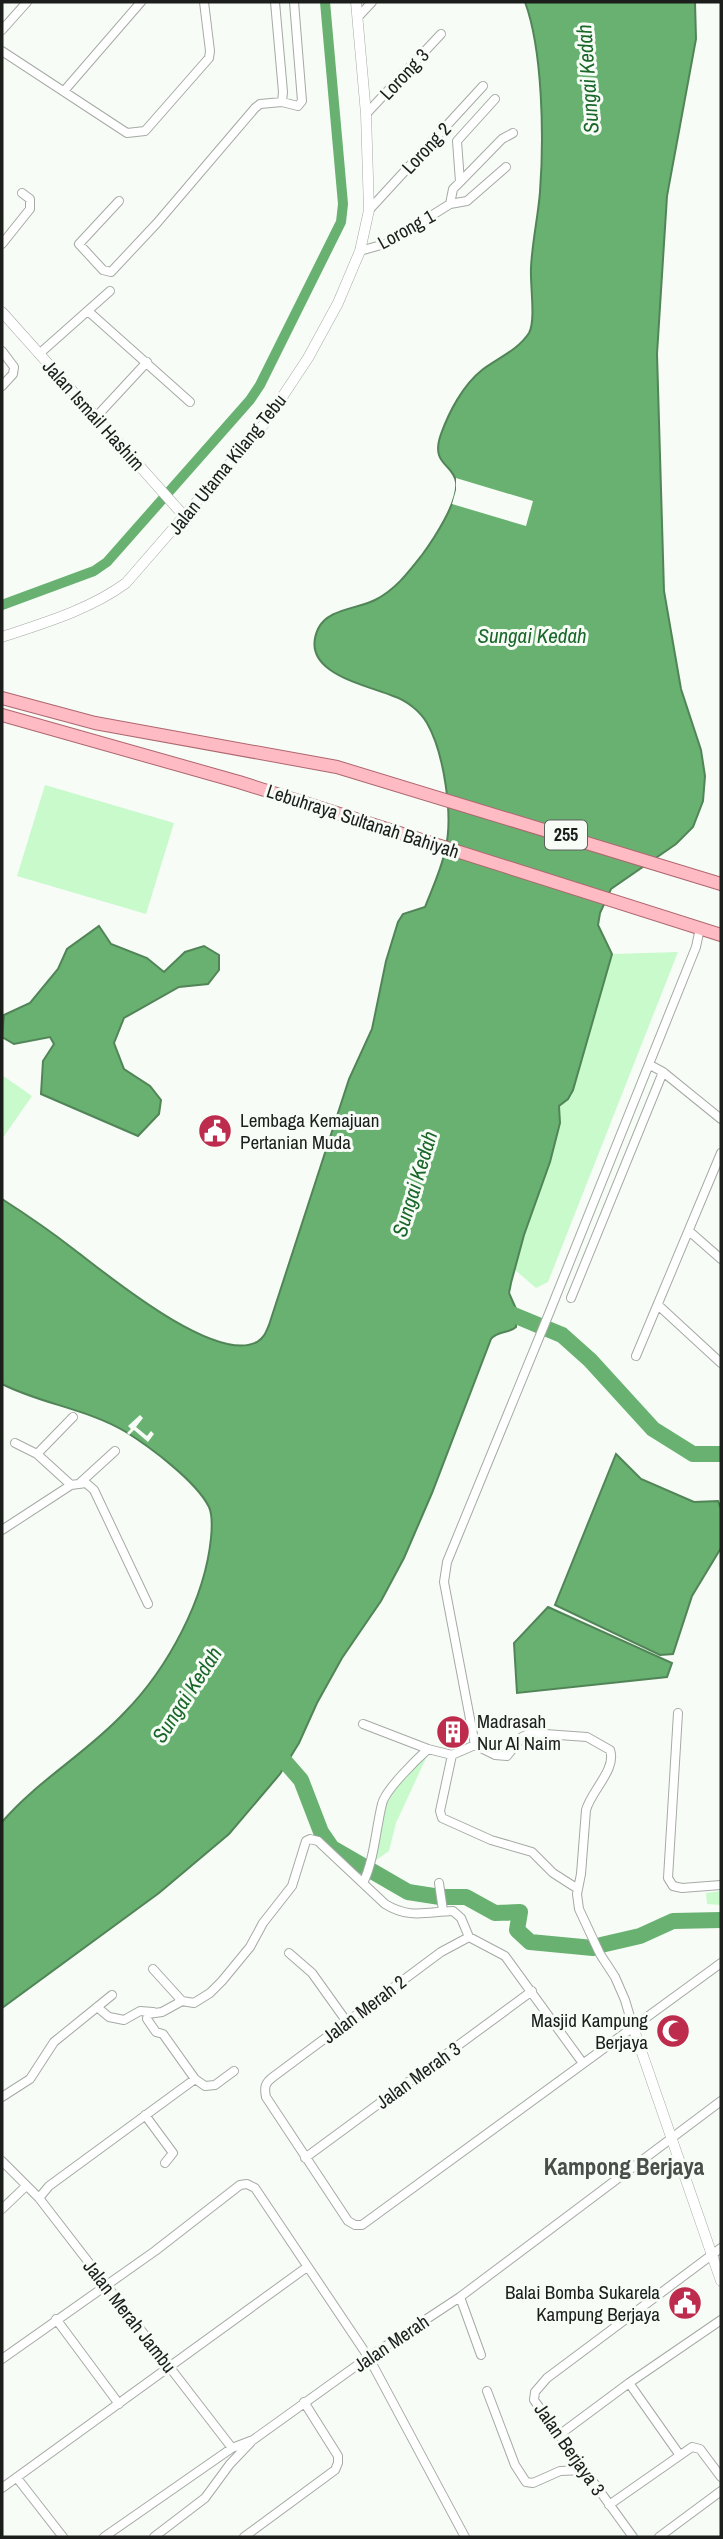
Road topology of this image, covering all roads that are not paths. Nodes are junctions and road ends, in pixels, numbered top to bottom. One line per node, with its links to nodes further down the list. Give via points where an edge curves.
1 (27, 2): 9 (street)
2 (141, 2): 13 (street)
3 (204, 2): 13 (street, via 211,51 205,64 145,131 127,133)
4 (275, 2): 15 (street)
5 (294, 2): 15 (street, via 302,101 298,106)
6 (356, 2): 8 (street, Jalan Utama Kilang Tebu)
7 (372, 2): 8 (street)
8 (357, 18): 16 (street, Jalan Utama Kilang Tebu)
9 (2, 30)
10 (441, 34): 16 (street, Lorong 3)
11 (2, 51): 13 (street)
12 (483, 86): 23 (street, Lorong 2)
13 (64, 91)
14 (495, 99): 19 (street, Lorong 1, via 457,141)
15 (282, 102): 21 (street, via 255,108 111,272 103,270 79,244)
16 (366, 114): 23 (street, Jalan Utama Kilang Tebu)
17 (513, 133): 19 (street, Lorong 1)
18 (506, 167): 22 (street, Lorong 1, via 467,201)
19 (460, 182): 22 (street, Lorong 1)
20 (22, 193): 24 (street, via 30,199 30,209)
21 (119, 201)
22 (450, 204): 25 (street, Lorong 1, via 400,237)
23 (369, 209): 25 (street, Jalan Utama Kilang Tebu)
24 (2, 244)
25 (360, 251): 35 (street, Jalan Utama Kilang Tebu, via 338,303 279,403)
26 (110, 291): 27 (street)
27 (88, 311): 30 (street); 31 (street)
28 (2, 312): 30 (street, Jalan Ismail Hashim)
29 (2, 351): 32 (street, via 13,367)
30 (39, 354): 34 (street, Jalan Ismail Hashim)
31 (148, 362): 33 (street); 34 (street)
32 (2, 386)
33 (190, 402)
34 (96, 417): 35 (street, Jalan Ismail Hashim)
35 (185, 517): 36 (street, Jalan Utama Kilang Tebu, via 139,570 110,595)
36 (2, 637)
37 (2, 698): 39 (main road, Lebuhraya Sultanah Bahiyah / 255, via 95,723 337,767)
38 (2, 715): 40 (main road, Lebuhraya Sultanah Bahiyah / 255, via 155,756)
39 (721, 884)
40 (700, 928): 41 (main road, Lebuhraya Sultanah Bahiyah / 255); 42 (street)
41 (721, 935)
42 (650, 1065): 43 (street); 62 (street, via 444,1572)
43 (663, 1072): 44 (street); 48 (street)
44 (721, 1119)
45 (720, 1159): 46 (street)
46 (689, 1231): 47 (street); 49 (street)
47 (721, 1259)
48 (571, 1298)
49 (658, 1305): 50 (street); 51 (street)
50 (636, 1356)
51 (721, 1363)
52 (73, 1417): 55 (street)
53 (15, 1443): 55 (street)
54 (115, 1451): 56 (street)
55 (37, 1454): 57 (street)
56 (81, 1482): 57 (street); 59 (street, via 94,1490)
57 (71, 1485): 58 (street)
58 (2, 1530)
59 (148, 1604)
60 (678, 1713): 66 (street, via 668,1878 681,1888)
61 (363, 1724): 63 (street)
62 (475, 1745): 64 (street); 68 (street, via 507,1756 531,1733 587,1737 610,1750 612,1762 586,1810)
63 (428, 1749): 64 (street); 65 (street, via 382,1802 371,1867)
64 (452, 1755): 68 (street, via 442,1818 538,1855 553,1873)
65 (364, 1880): 69 (street, via 385,1904 401,1913); 76 (street, via 318,1841 306,1841 292,1886 244,1955 210,1993 194,2003)
66 (721, 1885)
67 (440, 1888): 69 (street)
68 (578, 1889): 80 (street, via 581,1918 615,1977)
69 (443, 1908): 70 (street, via 458,1914)
70 (470, 1937): 74 (street, via 505,1956); 79 (street, Jalan Merah 2, via 441,1952)
71 (289, 1953): 79 (street, via 312,1973)
72 (721, 1962): 80 (street)
73 (153, 1969): 76 (street)
74 (531, 1991): 81 (street); 88 (street, Jalan Merah 3)
75 (112, 1995): 77 (street)
76 (182, 2001): 78 (street)
77 (97, 2007): 78 (street, via 109,2017 124,2020 139,2011); 84 (street, via 54,2042 30,2079)
78 (153, 2012): 83 (street, via 147,2019)
79 (347, 2022): 88 (street, Jalan Merah 2, via 266,2082 266,2097)
80 (633, 2027): 81 (street); 87 (street)
81 (582, 2062): 88 (street, Jalan Merah 2, via 362,2225 348,2221)
82 (234, 2071): 83 (street, via 210,2087)
83 (195, 2078): 86 (street)
84 (2, 2097)
85 (721, 2101): 87 (street, Jalan Merah)
86 (145, 2115): 90 (street, via 173,2153); 92 (street)
87 (671, 2137): 94 (street); 98 (street, Jalan Merah)
88 (305, 2158)
89 (2, 2161): 91 (street, Jalan Merah Jambu)
90 (165, 2163)
91 (25, 2187): 92 (street, Jalan Merah Jambu); 93 (street)
92 (38, 2198): 97 (street, Jalan Merah Jambu)
93 (2, 2208)
94 (717, 2251): 96 (street); 109 (street, Jalan Berjaya 3, via 547,2378 534,2400)
95 (307, 2267): 97 (street, via 255,2188 247,2184); 102 (street); 104 (street)
96 (721, 2281)
97 (106, 2285): 99 (street); 104 (street, Jalan Merah Jambu)
98 (460, 2297): 101 (street); 102 (street, Jalan Merah)
99 (56, 2319): 103 (street); 108 (street)
100 (721, 2320): 105 (street)
101 (481, 2355)
102 (369, 2358): 107 (street, Jalan Merah); 123 (street)
103 (2, 2359)
104 (169, 2367): 108 (street); 111 (street, Jalan Merah Jambu)
105 (629, 2383): 109 (street); 112 (street)
106 (487, 2391): 113 (street, via 526,2482 559,2470)
107 (304, 2402): 110 (street, Jalan Merah); 122 (street, via 338,2456 335,2470)
108 (119, 2404): 115 (street)
109 (559, 2435): 113 (street, Jalan Berjaya 3)
110 (253, 2440): 111 (street, Jalan Merah); 121 (street, via 205,2498)
111 (232, 2448): 120 (street, Jalan Merah)
112 (679, 2454): 114 (street, via 692,2446 700,2449); 118 (street)
113 (584, 2470): 118 (street, Jalan Berjaya 3)
114 (721, 2477)
115 (17, 2478): 116 (street); 119 (street)
116 (2, 2488)
117 (721, 2491): 125 (street)
118 (609, 2505): 124 (street, Jalan Berjaya 3)
119 (63, 2537)
120 (104, 2537)
121 (154, 2537)
122 (244, 2537)
123 (465, 2537)
124 (633, 2537)
125 (659, 2537)

